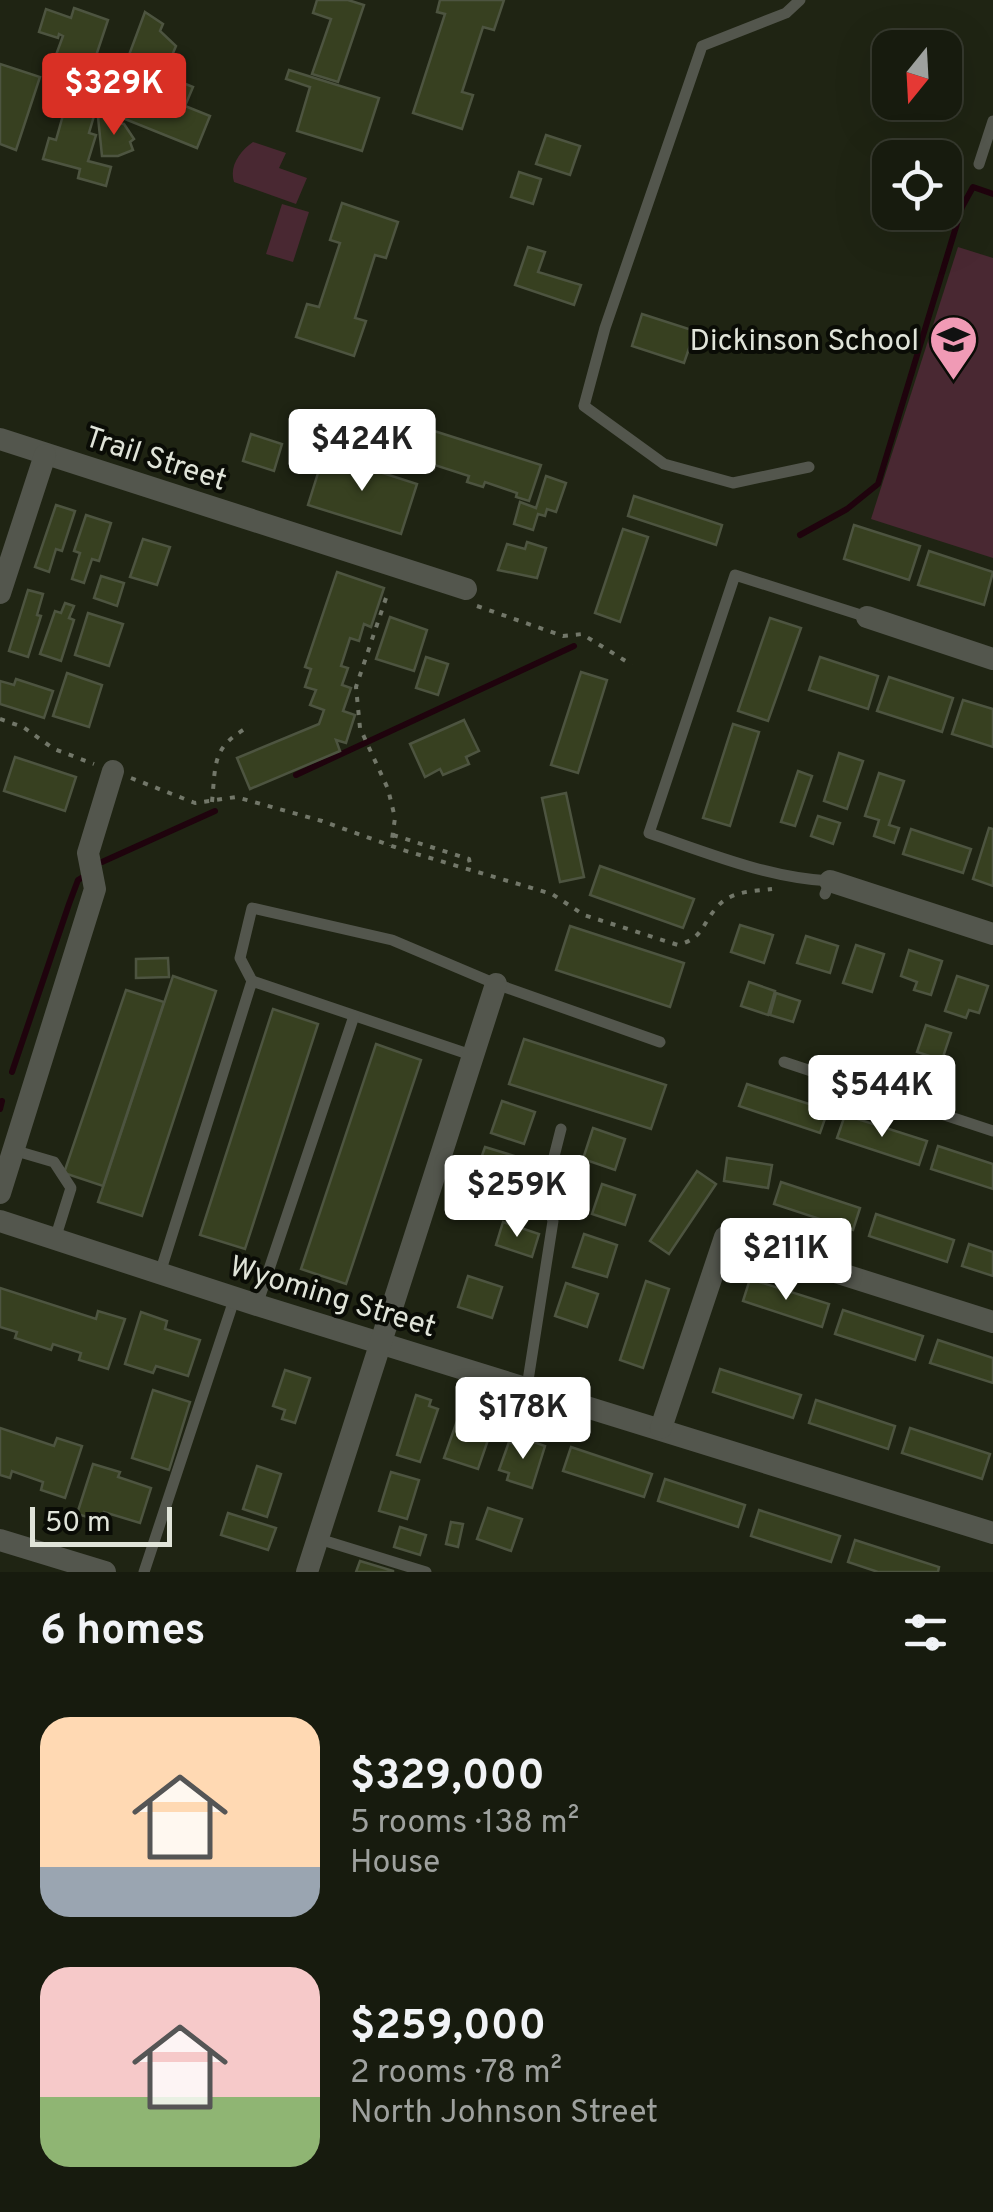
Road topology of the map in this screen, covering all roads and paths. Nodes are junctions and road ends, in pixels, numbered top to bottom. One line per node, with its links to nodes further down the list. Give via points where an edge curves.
1 (800, 0): 6 (lane, via 786,14 702,46 584,406 664,464 733,483)
2 (993, 121): 3 (lane)
3 (979, 164)
4 (0, 440): 5 (street, Trail Street)
5 (45, 455): 7 (street); 8 (street, Trail Street)
6 (809, 467)
7 (0, 593)
8 (464, 595): 12 (path, via 563,636 582,634)
9 (386, 598): 17 (path, via 356,687 363,735 388,788)
10 (867, 617): 11 (street); 20 (lane, via 734,575 649,833)
11 (993, 659)
12 (632, 665)
13 (0, 719): 15 (path)
14 (250, 726): 16 (path, via 216,753)
15 (113, 772): 16 (path, via 195,803); 31 (street, via 88,852 95,889)
16 (212, 802): 18 (path, via 236,797)
17 (392, 835): 18 (path); 19 (path, via 469,859)
18 (391, 846): 19 (path)
19 (472, 870): 21 (path, via 678,945 694,940 720,902 744,891)
20 (828, 888): 22 (street)
21 (777, 889)
22 (993, 934)
23 (252, 981): 24 (lane, via 240,958 252,908 392,940); 25 (lane); 35 (lane)
24 (496, 984): 26 (lane); 27 (street)
25 (354, 1016): 27 (lane); 36 (lane)
26 (660, 1042)
27 (474, 1056): 38 (street)
28 (784, 1062): 30 (lane)
29 (561, 1129): 39 (lane, via 544,1196 553,1220)
30 (993, 1132)
31 (14, 1150): 32 (street); 34 (lane, via 54,1162 71,1188)
32 (0, 1193)
33 (0, 1221): 34 (street, Wyoming Street)
34 (55, 1238): 35 (street, Wyoming Street)
35 (160, 1273): 36 (street, Wyoming Street)
36 (246, 1301): 38 (street, Wyoming Street); 45 (lane)
37 (993, 1322): 40 (street, via 724,1236)
38 (382, 1344): 39 (street, Wyoming Street); 42 (street)
39 (528, 1387): 40 (street, Wyoming Street)
40 (660, 1428): 41 (street, Wyoming Street)
41 (993, 1533)
42 (319, 1539): 46 (street); 47 (lane)
43 (0, 1540): 44 (street)
44 (106, 1572)
45 (144, 1572)
46 (307, 1572)
47 (426, 1572)

